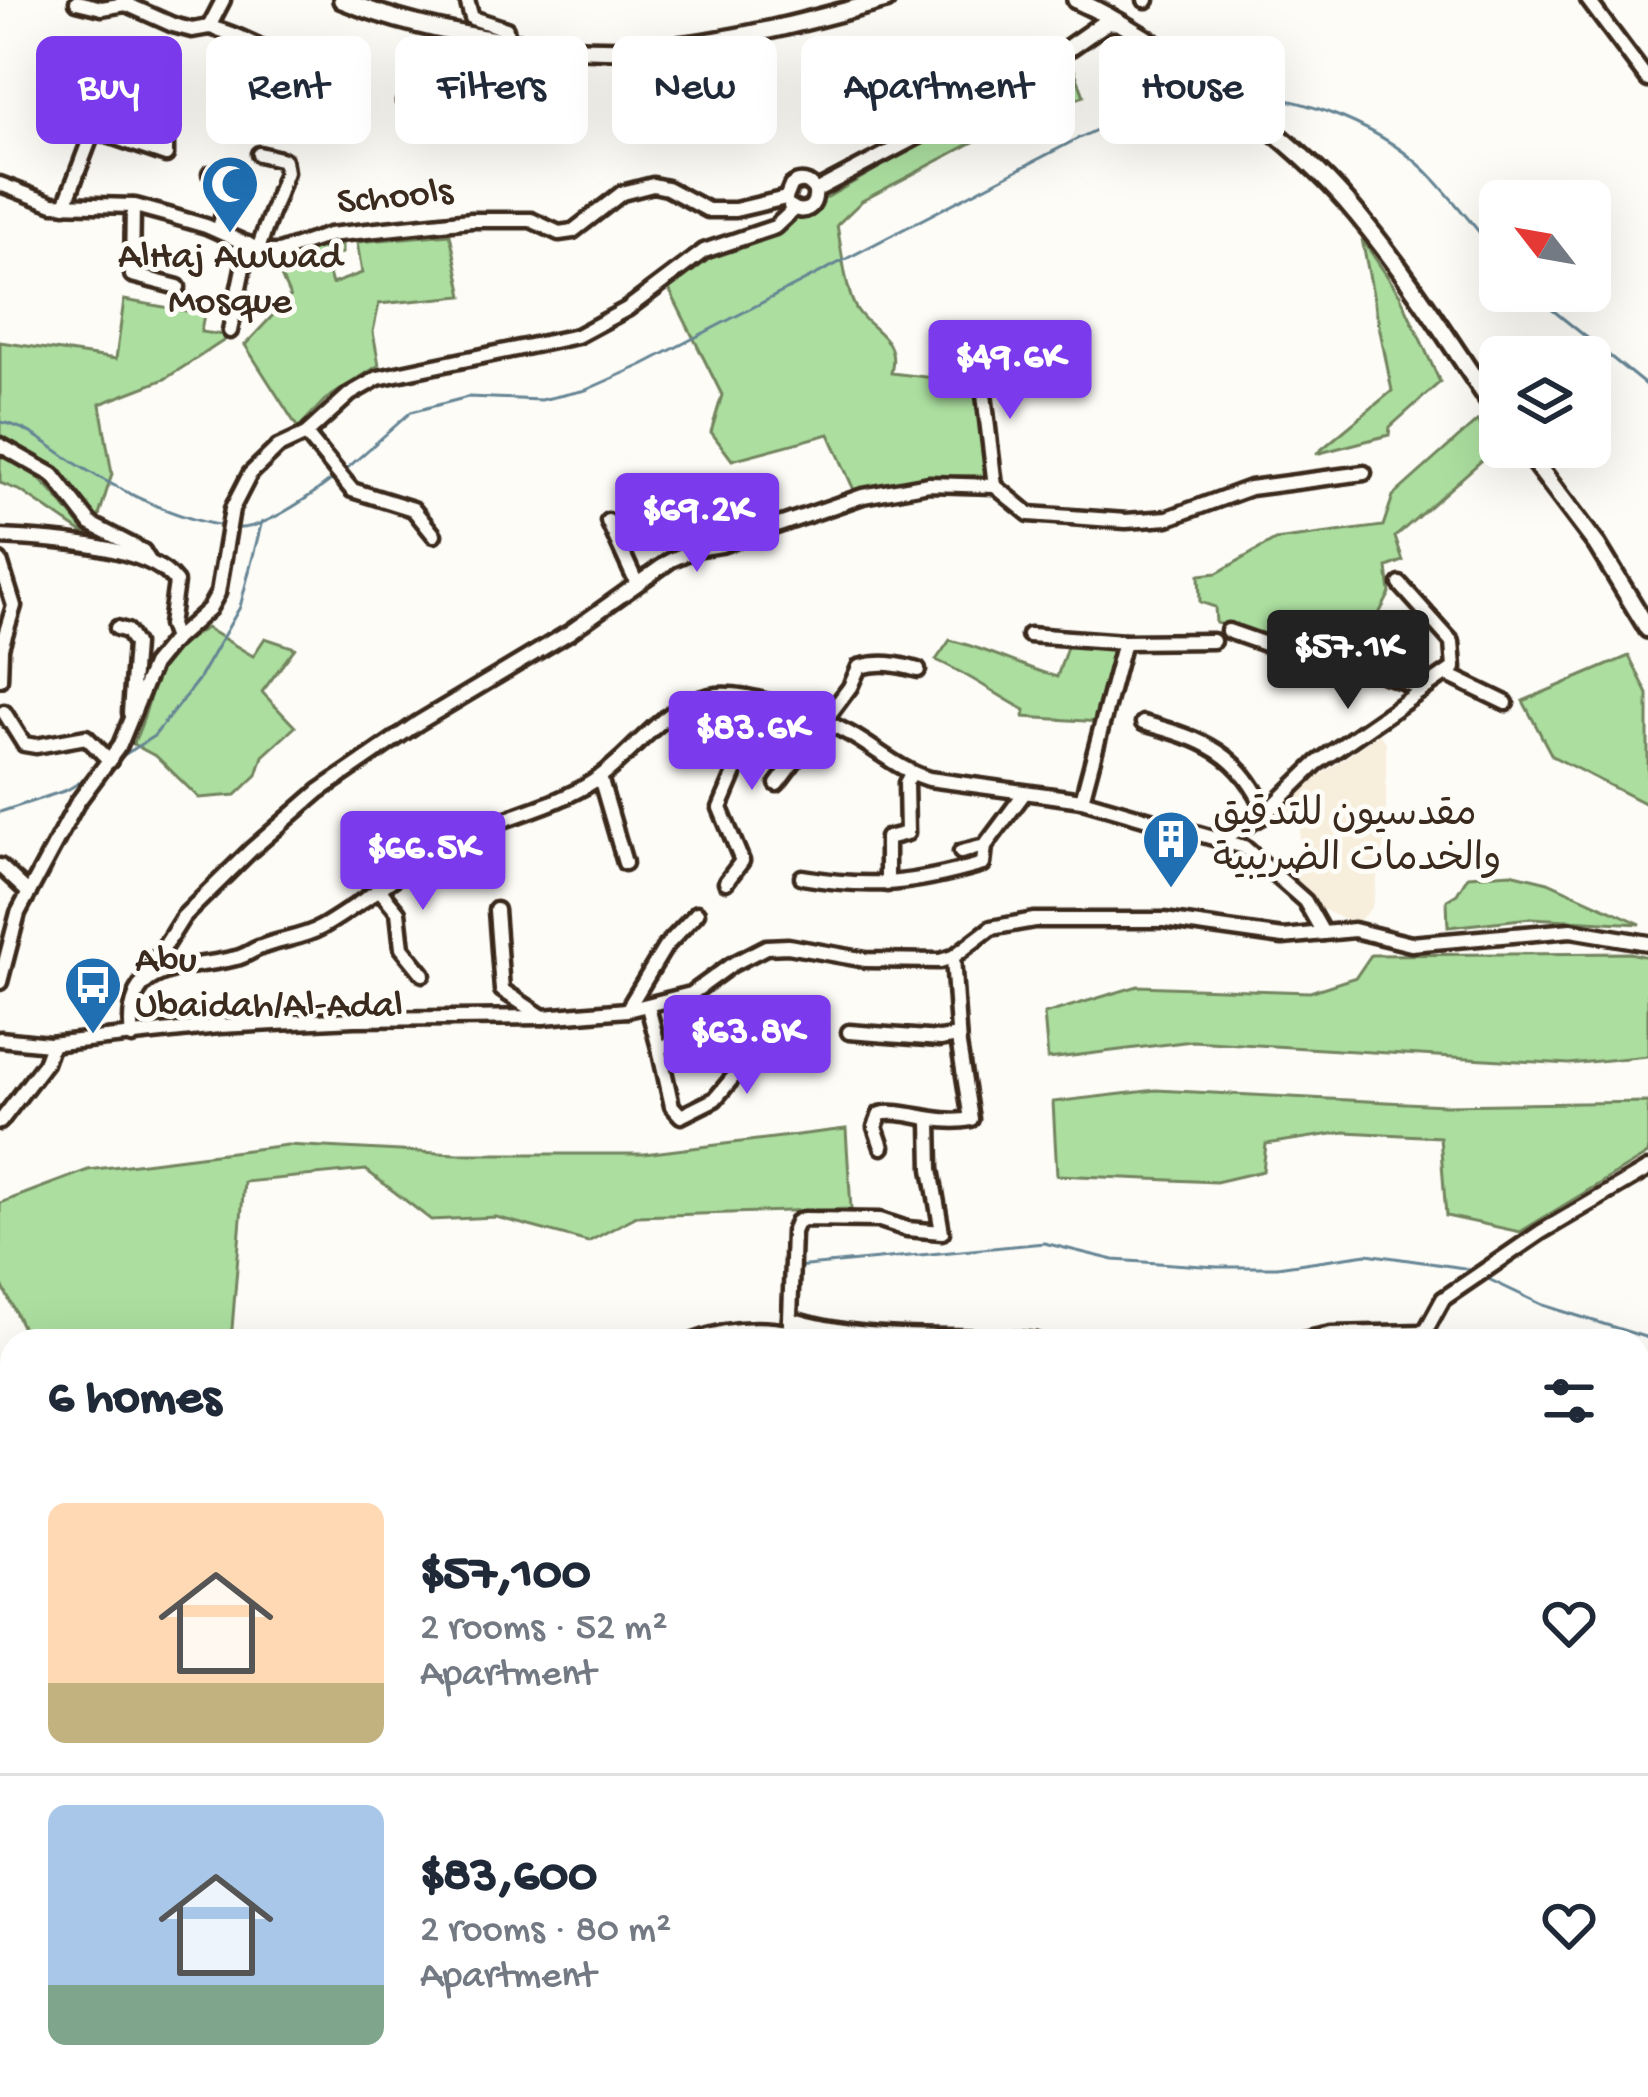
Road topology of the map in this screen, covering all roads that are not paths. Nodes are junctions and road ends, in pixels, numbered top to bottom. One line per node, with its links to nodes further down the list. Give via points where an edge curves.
1 (223, 0): 10 (street)
2 (342, 0): 12 (main road)
3 (467, 0): 15 (street, via 472,18 506,28)
4 (886, 0): 18 (main road, via 776,30 664,47)
5 (1588, 0): 19 (street)
6 (1079, 1): 8 (main road); 16 (main road, via 1090,19)
7 (77, 2): 10 (street, via 126,4 173,25)
8 (1101, 11): 9 (main road); 11 (main road)
9 (1118, 22): 11 (main road); 36 (main road, via 1253,118 1343,198)
10 (209, 27): 13 (street)
11 (1095, 29): 17 (main road)
12 (466, 35): 14 (main road)
13 (237, 36)
14 (474, 36)
15 (507, 36)
16 (1075, 40)
17 (1075, 43)
18 (588, 47)
19 (1648, 80)
20 (88, 144): 29 (street)
21 (134, 144): 22 (street, via 166,155)
22 (166, 144)
23 (904, 144): 27 (street)
24 (259, 154): 32 (street, via 284,160 286,172)
25 (210, 174): 31 (street, via 232,185)
26 (0, 184): 29 (street)
27 (815, 191): 28 (street, via 811,208); 28 (street, via 800,181 791,185)
28 (790, 204): 32 (street, Schools, via 708,210 653,185 622,193 560,233 530,220 471,220 329,235 280,252); 37 (street, via 775,227 704,251 577,336 378,378)
29 (65, 205): 30 (street)
30 (133, 206): 31 (street); 33 (street, via 132,275)
31 (218, 231): 32 (street)
32 (253, 246): 34 (street)
33 (178, 287)
34 (230, 331)
35 (980, 361): 41 (street)
36 (1479, 386)
37 (307, 434): 43 (street, via 352,490 413,509); 53 (street, via 278,447 250,474 232,509 218,593)
38 (0, 445): 46 (street, via 53,475 91,524)
39 (1539, 468): 50 (main road)
40 (1364, 472): 41 (street, via 1250,488 1168,518 1126,521 1029,514)
41 (995, 486): 47 (street, via 929,484 862,496 696,549)
42 (608, 521): 47 (street)
43 (434, 536)
44 (0, 537): 46 (street)
45 (0, 561): 56 (street, via 14,606)
46 (149, 561): 53 (street, via 176,582)
47 (637, 584): 91 (street, via 319,790 182,917)
48 (1400, 584): 58 (street, via 1453,642 1456,661)
49 (117, 628): 64 (street, via 135,644)
50 (1648, 629)
51 (1228, 631): 60 (street)
52 (1029, 635): 55 (street)
53 (175, 639): 64 (street, via 153,665)
54 (1213, 640): 55 (street)
55 (1124, 642): 72 (street)
56 (0, 651): 59 (street)
57 (918, 670): 65 (street, via 860,667)
58 (1446, 674): 60 (street); 62 (street)
59 (0, 679)
60 (1424, 689): 73 (street, via 1317,764)
61 (710, 696): 65 (street, via 763,699); 69 (street, via 668,716); 80 (street, via 739,764 720,808 742,862)
62 (1506, 704)
63 (4, 712): 67 (street, via 24,744 86,737)
64 (130, 720): 67 (street)
65 (822, 722): 68 (street); 70 (street)
66 (1143, 723): 73 (street, via 1209,745 1238,765)
67 (110, 761): 83 (street, via 77,803)
68 (911, 773): 71 (street); 81 (street, via 907,833 886,838)
69 (600, 777): 77 (street); 82 (street, via 467,835)
70 (777, 784)
71 (1023, 795): 72 (street); 75 (street)
72 (1082, 800): 74 (street)
73 (1266, 813): 74 (street)
74 (1222, 839): 86 (street, via 1285,880)
75 (985, 846): 76 (street); 81 (street, via 982,864)
76 (961, 852)
77 (625, 863)
78 (0, 866): 83 (street)
79 (802, 877): 81 (street)
80 (726, 882)
81 (887, 884)
82 (378, 888): 89 (street, via 398,912 402,948); 91 (street, via 316,930 236,959 176,968)
83 (29, 893): 90 (street)
84 (496, 910): 94 (street, via 502,989)
85 (697, 913): 93 (street, via 664,947)
86 (1323, 933): 87 (street, via 1354,930 1412,944 1571,930); 88 (street, via 1282,937 1149,919 1034,920 992,928)
87 (1648, 943)
88 (953, 957): 92 (street, via 866,960 766,947 692,994); 96 (street)
89 (423, 974)
90 (0, 982)
91 (136, 992): 97 (street)
92 (648, 1007): 93 (street); 100 (street)
93 (627, 1010): 94 (street)
94 (544, 1017): 97 (street, via 354,1019)
95 (849, 1032): 96 (street)
96 (958, 1036): 101 (street, via 971,1119)
97 (132, 1037): 99 (street)
98 (0, 1039): 99 (street)
99 (52, 1044): 102 (street)
100 (659, 1048): 100 (street, via 681,1115 715,1099 735,1075 734,1042 722,1027)
101 (930, 1121): 103 (street, via 880,1114); 105 (street, via 942,1232 880,1220 797,1222)
102 (0, 1123)
103 (882, 1147)
104 (1648, 1169): 108 (street, via 1443,1299)
105 (790, 1319): 106 (street); 107 (street)
106 (792, 1329)
107 (826, 1329)
108 (1426, 1329)

